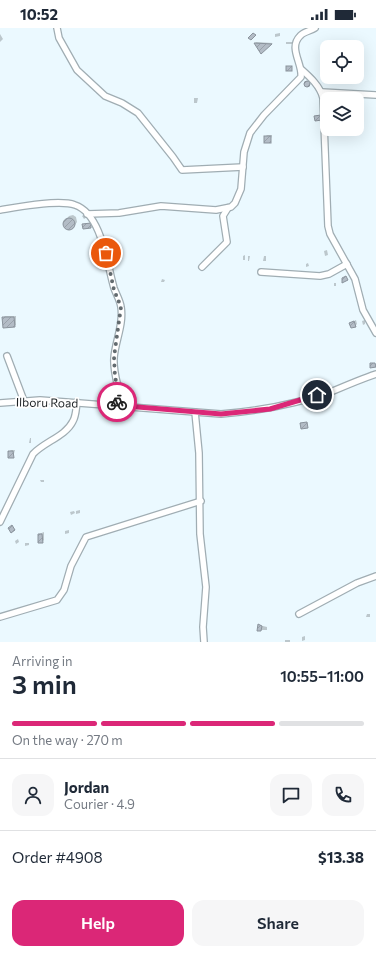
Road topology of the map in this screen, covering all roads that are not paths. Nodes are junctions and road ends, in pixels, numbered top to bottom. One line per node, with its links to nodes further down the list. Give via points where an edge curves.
1 (57, 28): 8 (street, via 59,38 74,66 105,96 138,113 182,170)
2 (314, 28): 3 (street, via 300,36 296,43)
3 (301, 70): 4 (street); 8 (street, via 299,80 250,133 244,152)
4 (322, 92)
5 (364, 94): 6 (street)
6 (376, 95)
7 (325, 136): 12 (street, via 328,226)
8 (243, 167): 9 (street, via 241,189 235,203)
9 (228, 208): 11 (street, via 216,210 160,206 119,213); 13 (street, via 223,216 228,242)
10 (0, 210): 11 (street, via 70,204)
11 (87, 214): 21 (street, via 103,244 114,290 121,307 114,362 120,397)
12 (347, 264): 14 (street, via 320,276); 15 (street, via 356,279 363,310)
13 (202, 267)
14 (261, 272)
15 (376, 333)
16 (7, 356): 18 (street)
17 (376, 374): 22 (street, Ilboru Road, via 332,391 270,409 221,414)
18 (24, 400): 19 (street, Ilboru Road); 20 (street, Ilboru Road)
19 (77, 402): 21 (street, Ilboru Road); 24 (street, via 70,427 33,454)
20 (0, 403)
21 (114, 405): 22 (street, Ilboru Road)
22 (195, 412): 23 (street, via 200,453)
23 (201, 501): 27 (street, via 86,537 70,566 61,596 57,600); 28 (street, via 200,534 206,587)
24 (0, 522)
25 (376, 576): 26 (street)
26 (299, 614)
27 (0, 617)
28 (204, 642)

